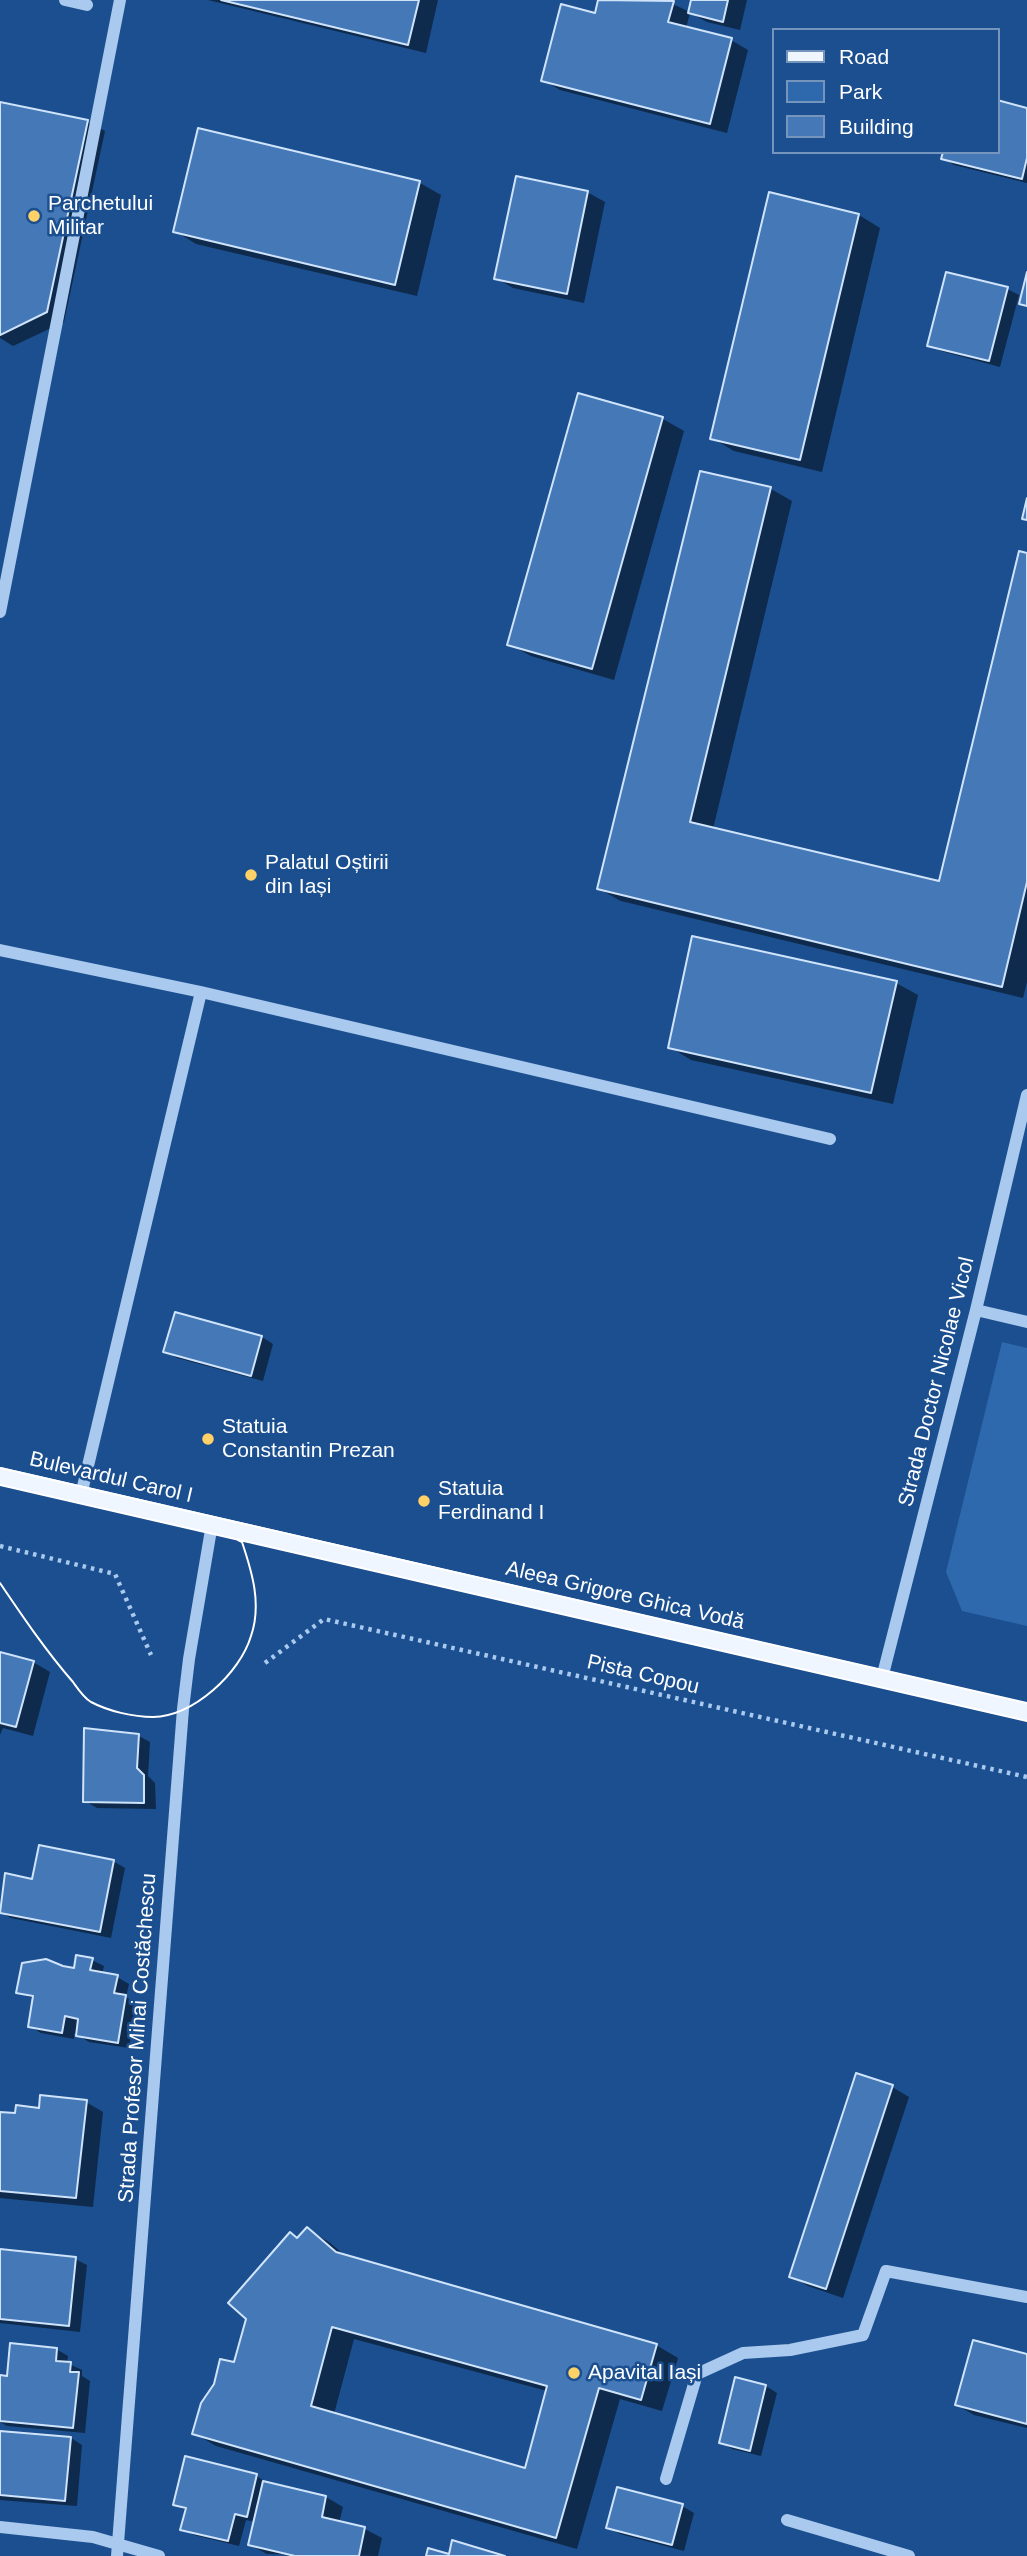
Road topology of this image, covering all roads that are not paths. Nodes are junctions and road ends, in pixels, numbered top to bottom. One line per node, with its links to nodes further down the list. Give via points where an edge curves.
1 (65, 0): 3 (street)
2 (120, 0): 4 (street)
3 (87, 5)
4 (0, 612)
5 (0, 950): 6 (street)
6 (201, 992): 8 (street); 12 (street)
7 (1027, 1095): 9 (street, Strada Doctor Nicolae Vicol)
8 (830, 1139)
9 (976, 1310): 10 (street); 14 (street, Strada Doctor Nicolae Vicol)
10 (1027, 1322)
11 (0, 1476): 12 (main road, Bulevardul Carol I)
12 (81, 1495): 13 (main road, Bulevardul Carol I)
13 (212, 1524): 14 (main road, Aleea Grigore Ghica Vodă); 20 (street, Strada Profesor Mihai Costăchescu, via 183,1709)
14 (882, 1678): 15 (main road, Aleea Grigore Ghica Vodă)
15 (1027, 1712)
16 (1027, 2298): 17 (street, via 886,2271 863,2334 790,2350 743,2353 697,2374)
17 (666, 2479)
18 (788, 2520): 22 (street)
19 (0, 2527): 20 (street, via 93,2537)
20 (117, 2549): 21 (street)
21 (159, 2556)
22 (909, 2556)

